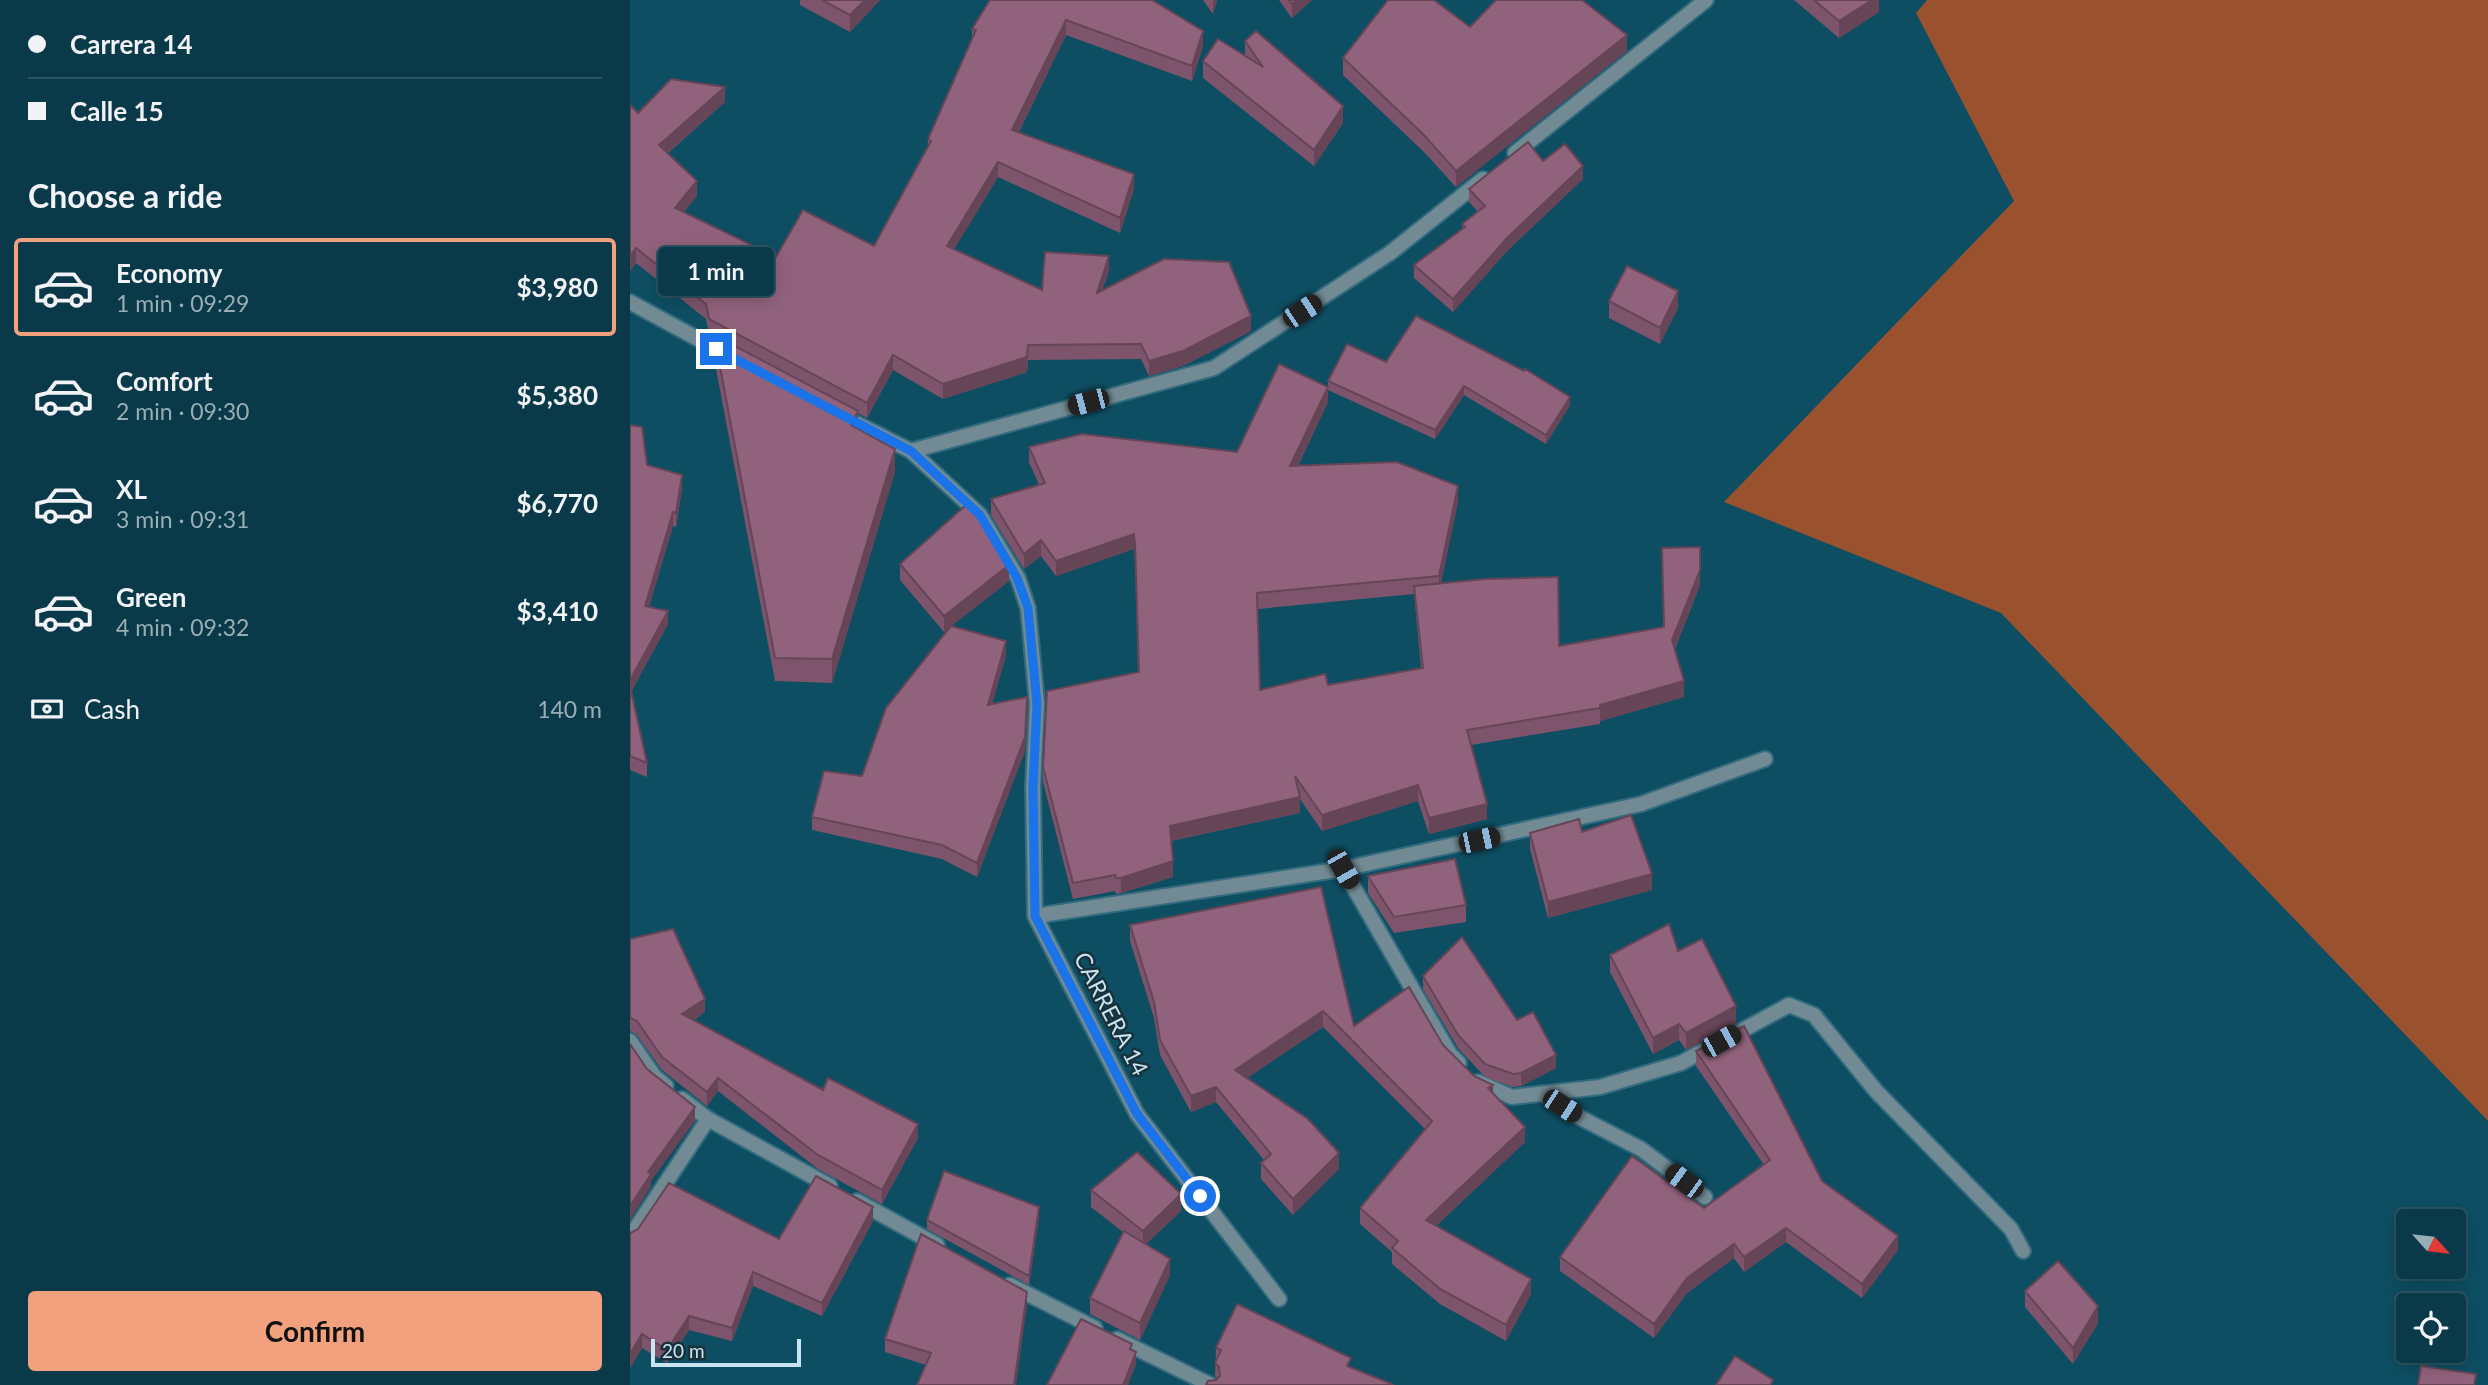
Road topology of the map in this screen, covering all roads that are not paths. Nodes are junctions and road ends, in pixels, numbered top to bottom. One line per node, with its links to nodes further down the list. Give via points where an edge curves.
1 (1706, 0): 5 (street, via 1390,253 1214,368)
2 (630, 302): 3 (street)
3 (745, 365)
4 (827, 408): 5 (street, CARRERA 14)
5 (911, 451): 8 (street, CARRERA 14, via 980,515 1017,578 1028,608 1037,704)
6 (1765, 759): 7 (street, via 1641,804)
7 (1343, 869): 8 (street); 10 (street, via 1450,1054 1480,1084 1513,1097)
8 (1035, 916): 17 (street, CARRERA 14, via 1137,1114)
9 (630, 1041): 11 (street, via 655,1077)
10 (1543, 1094): 12 (street, via 1641,1149); 15 (street, via 1600,1087 1681,1063 1789,1005 1814,1015 1876,1091 2011,1229)
11 (708, 1119): 13 (street); 14 (street)
12 (1705, 1197)
13 (630, 1237)
14 (946, 1250)
15 (2023, 1251)
16 (994, 1276): 18 (street)
17 (1279, 1299)
18 (1211, 1385)

